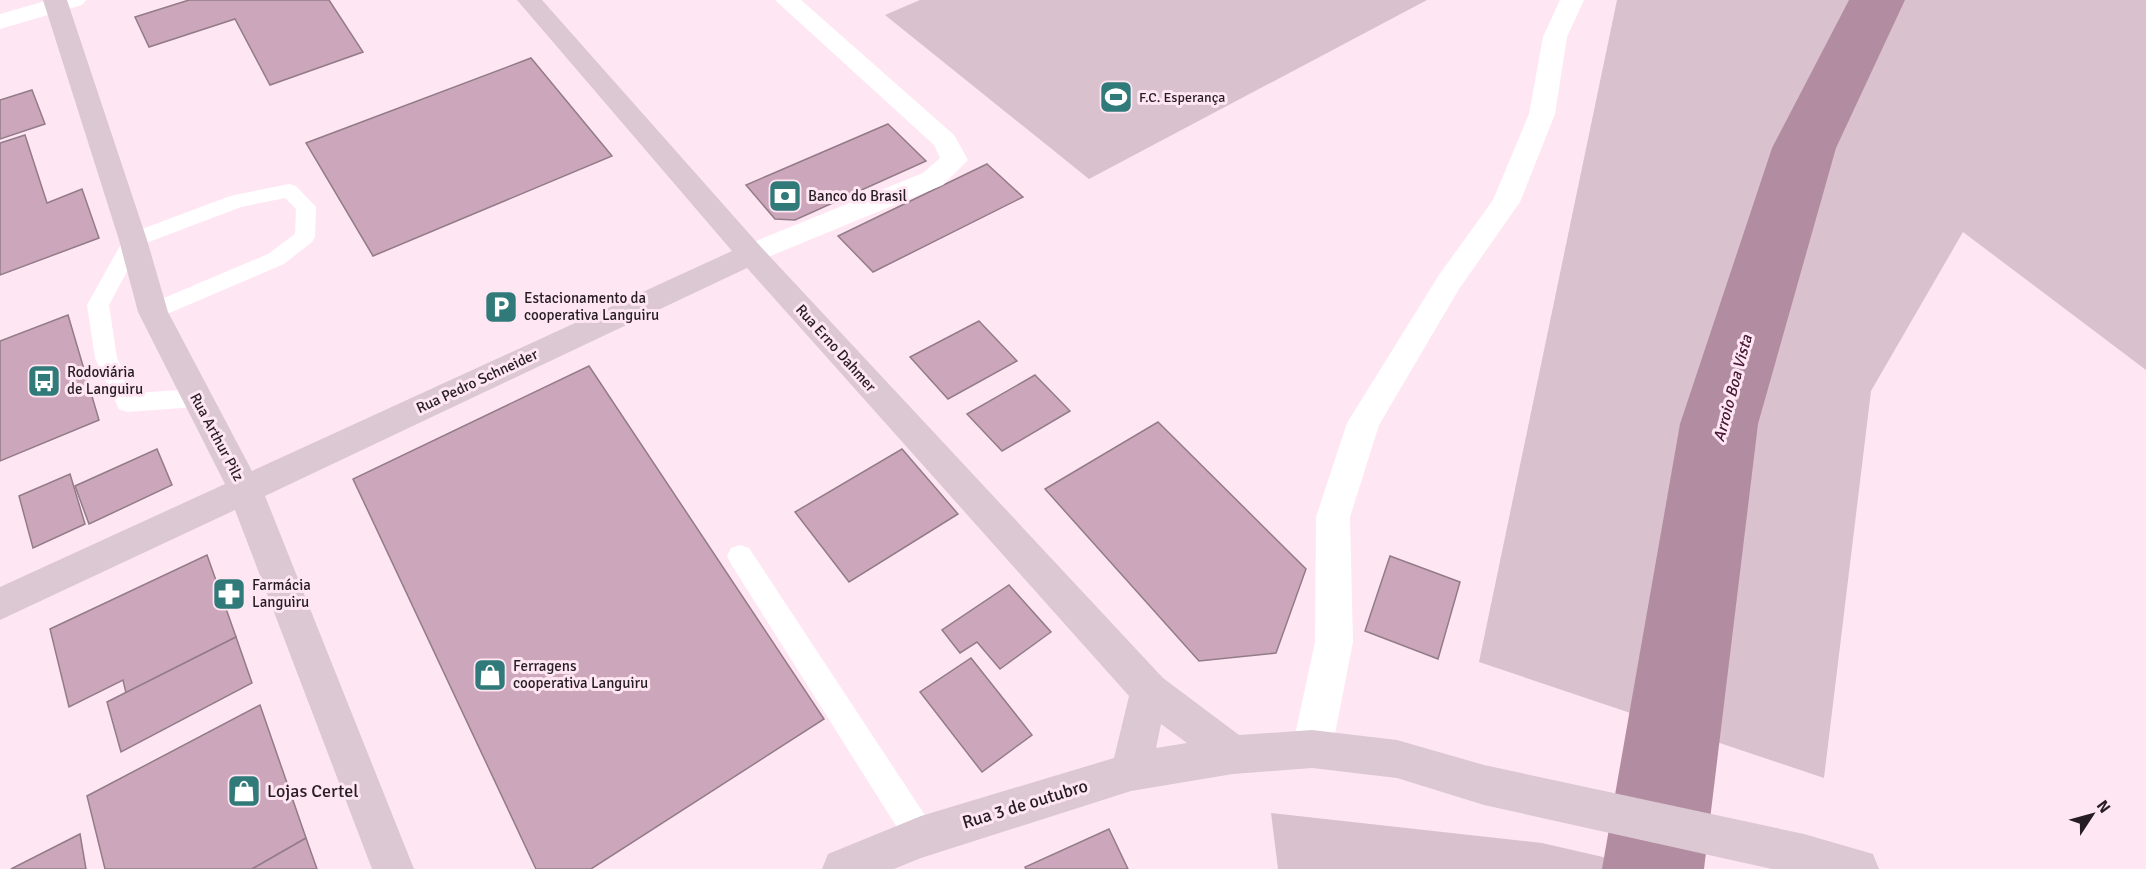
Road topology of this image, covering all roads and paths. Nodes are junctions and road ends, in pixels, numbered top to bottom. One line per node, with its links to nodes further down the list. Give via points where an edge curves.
1 (529, 0): 7 (main road, Rua Erno Dahmer)
2 (787, 0): 7 (street, Rua Pedro Schneider, via 945,141 954,160 933,179)
3 (1572, 0): 14 (street, via 1555,37 1542,114 1506,202 1449,282 1363,423 1333,517 1334,642)
4 (62, 1): 5 (street); 6 (main road, Rua Arthur Pilz)
5 (0, 22)
6 (134, 240): 8 (main road, Rua Arthur Pilz); 8 (lane, via 237,201 289,191 306,207 305,237 276,259); 9 (lane, via 98,305 106,357 127,403)
7 (751, 254): 10 (main road, Rua Pedro Schneider); 13 (main road, Rua Erno Dahmer)
8 (153, 312): 9 (main road, Rua Arthur Pilz)
9 (196, 398): 10 (main road, Rua Arthur Pilz)
10 (245, 490): 12 (main road, Rua Pedro Schneider); 18 (main road, Rua Arthur Pilz)
11 (740, 556): 17 (lane)
12 (0, 604)
13 (1149, 691): 15 (main road, Rua Erno Dahmer); 16 (main road)
14 (1312, 749): 15 (main road, Rua 3 de outubro); 20 (main road, Rua 3 de outubro, via 1397,759 1484,785)
15 (1233, 755): 16 (main road, Rua 3 de outubro)
16 (1131, 772): 17 (main road, Rua 3 de outubro)
17 (921, 837): 19 (main road, Rua 3 de outubro)
18 (393, 869)
19 (843, 869)
20 (1858, 869)

